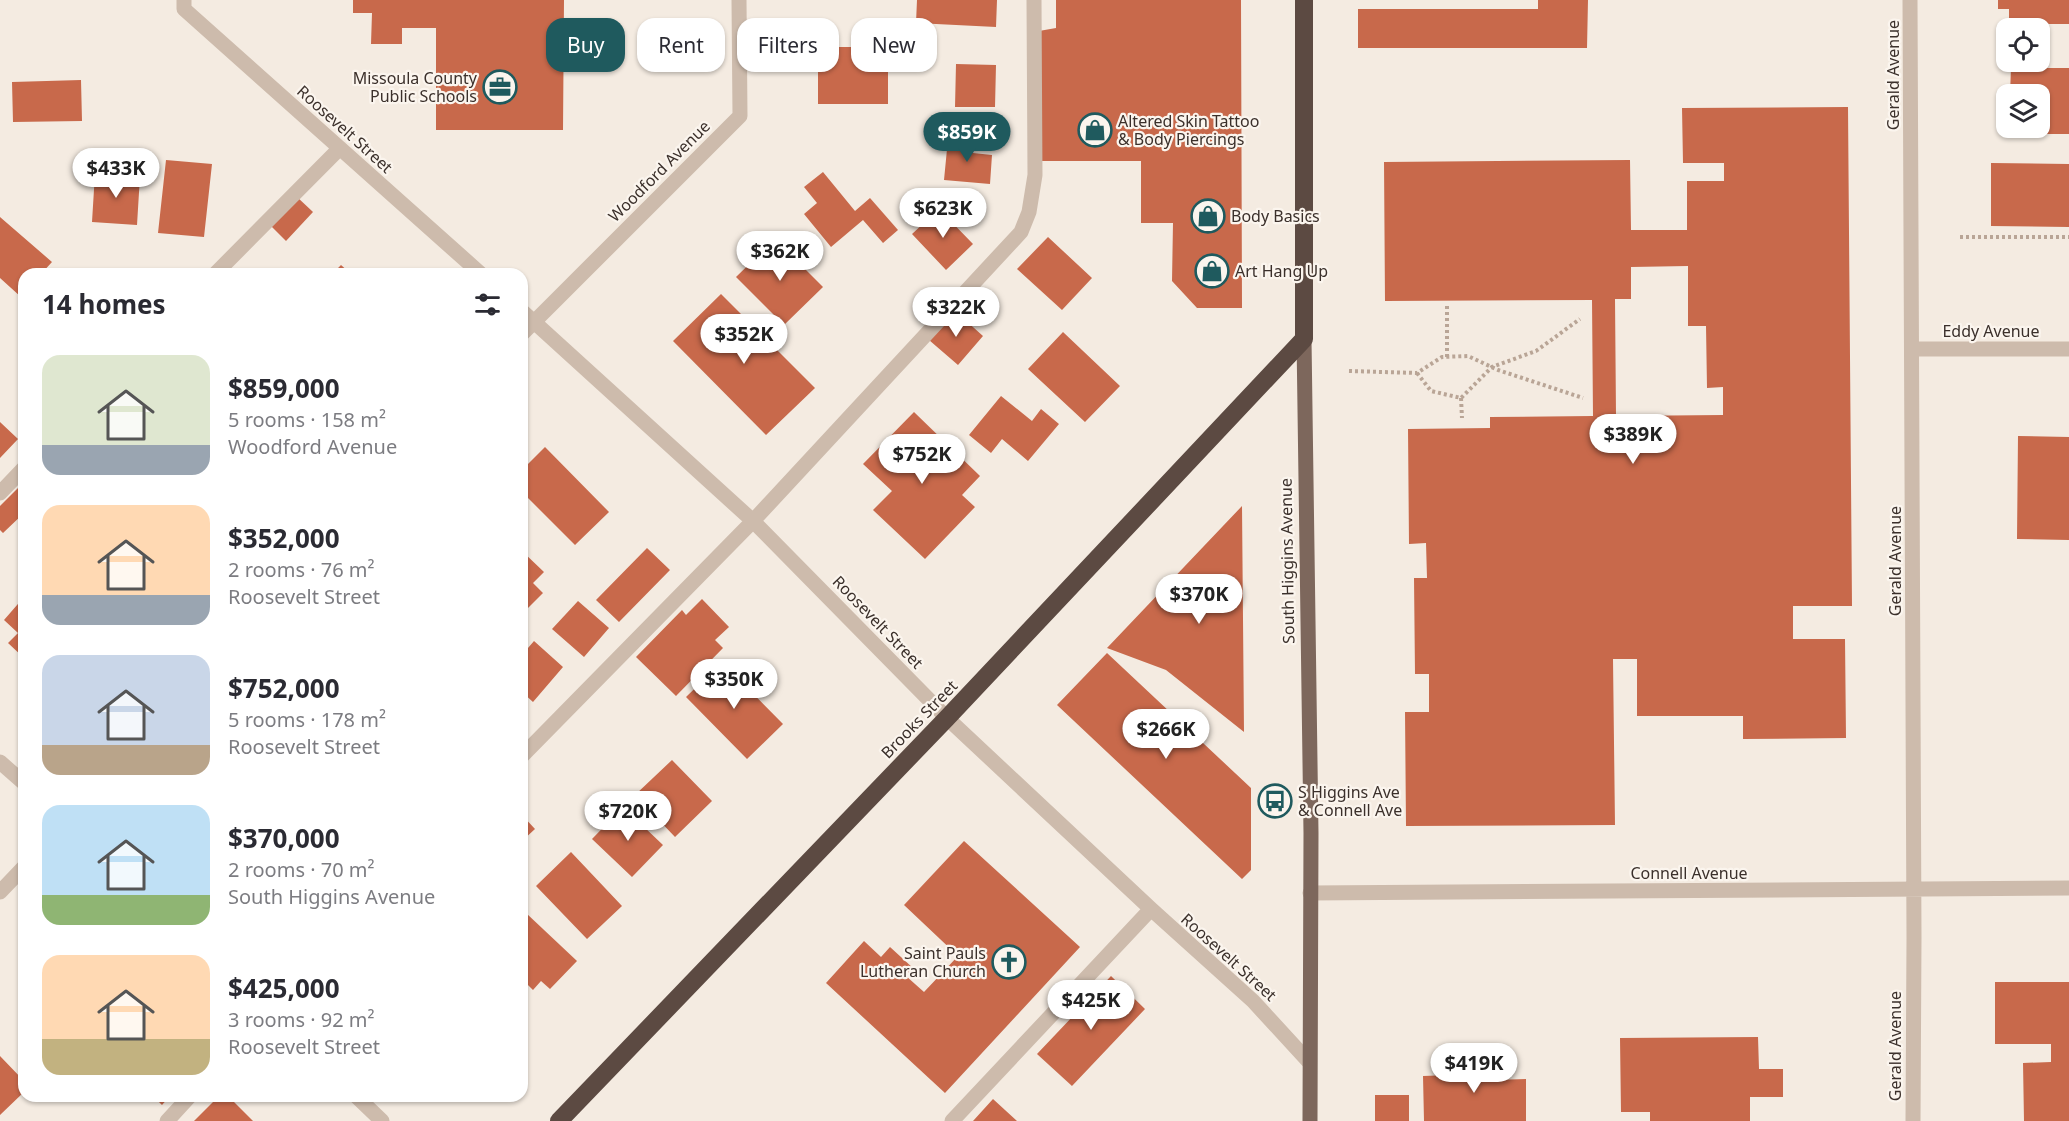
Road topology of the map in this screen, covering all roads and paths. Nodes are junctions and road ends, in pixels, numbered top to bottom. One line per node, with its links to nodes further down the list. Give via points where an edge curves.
1 (739, 0): 12 (street, Woodford Avenue, via 740,116)
2 (1034, 0): 26 (street, via 1035,175 1021,232)
3 (1304, 0): 14 (highway, South Higgins Avenue)
4 (1910, 0): 15 (street, Gerald Avenue)
5 (184, 5): 6 (street, Roosevelt Street)
6 (339, 148): 9 (street); 10 (street, Roosevelt Street)
7 (1960, 237): 8 (path)
8 (2069, 237)
9 (221, 268)
10 (474, 268)
11 (1446, 306): 17 (path)
12 (528, 316): 26 (street, Roosevelt Street)
13 (1580, 319): 18 (path, via 1536,351)
14 (1304, 339): 27 (highway, Brooks Street); 35 (main road, South Higgins Avenue)
15 (1912, 349): 16 (street, Eddy Avenue); 33 (street, Gerald Avenue)
16 (2069, 349)
17 (1447, 357): 18 (path, via 1468,356); 20 (path)
18 (1492, 368): 21 (path); 22 (path)
19 (1349, 371): 20 (path)
20 (1417, 373): 21 (path, via 1431,391)
21 (1461, 398): 23 (path)
22 (1583, 398)
23 (1462, 418)
24 (18, 474): 25 (street)
25 (0, 493)
26 (753, 521): 27 (street, Roosevelt Street); 28 (street)
27 (947, 718): 36 (street, Roosevelt Street); 42 (highway, Brooks Street)
28 (528, 750)
29 (0, 762): 30 (street)
30 (18, 778)
31 (18, 873): 34 (street)
32 (2069, 888): 33 (street, Connell Avenue)
33 (1914, 890): 35 (street, Connell Avenue); 45 (street, Gerald Avenue)
34 (0, 892)
35 (1310, 893): 37 (main road, South Higgins Avenue)
36 (1151, 909): 37 (street, Roosevelt Street, via 1253,1001); 43 (street)
37 (1309, 1062): 44 (main road, South Higgins Avenue)
38 (184, 1102): 40 (street)
39 (362, 1102): 41 (street)
40 (167, 1121)
41 (382, 1121)
42 (559, 1121)
43 (952, 1121)
44 (1310, 1121)
45 (1913, 1121)

